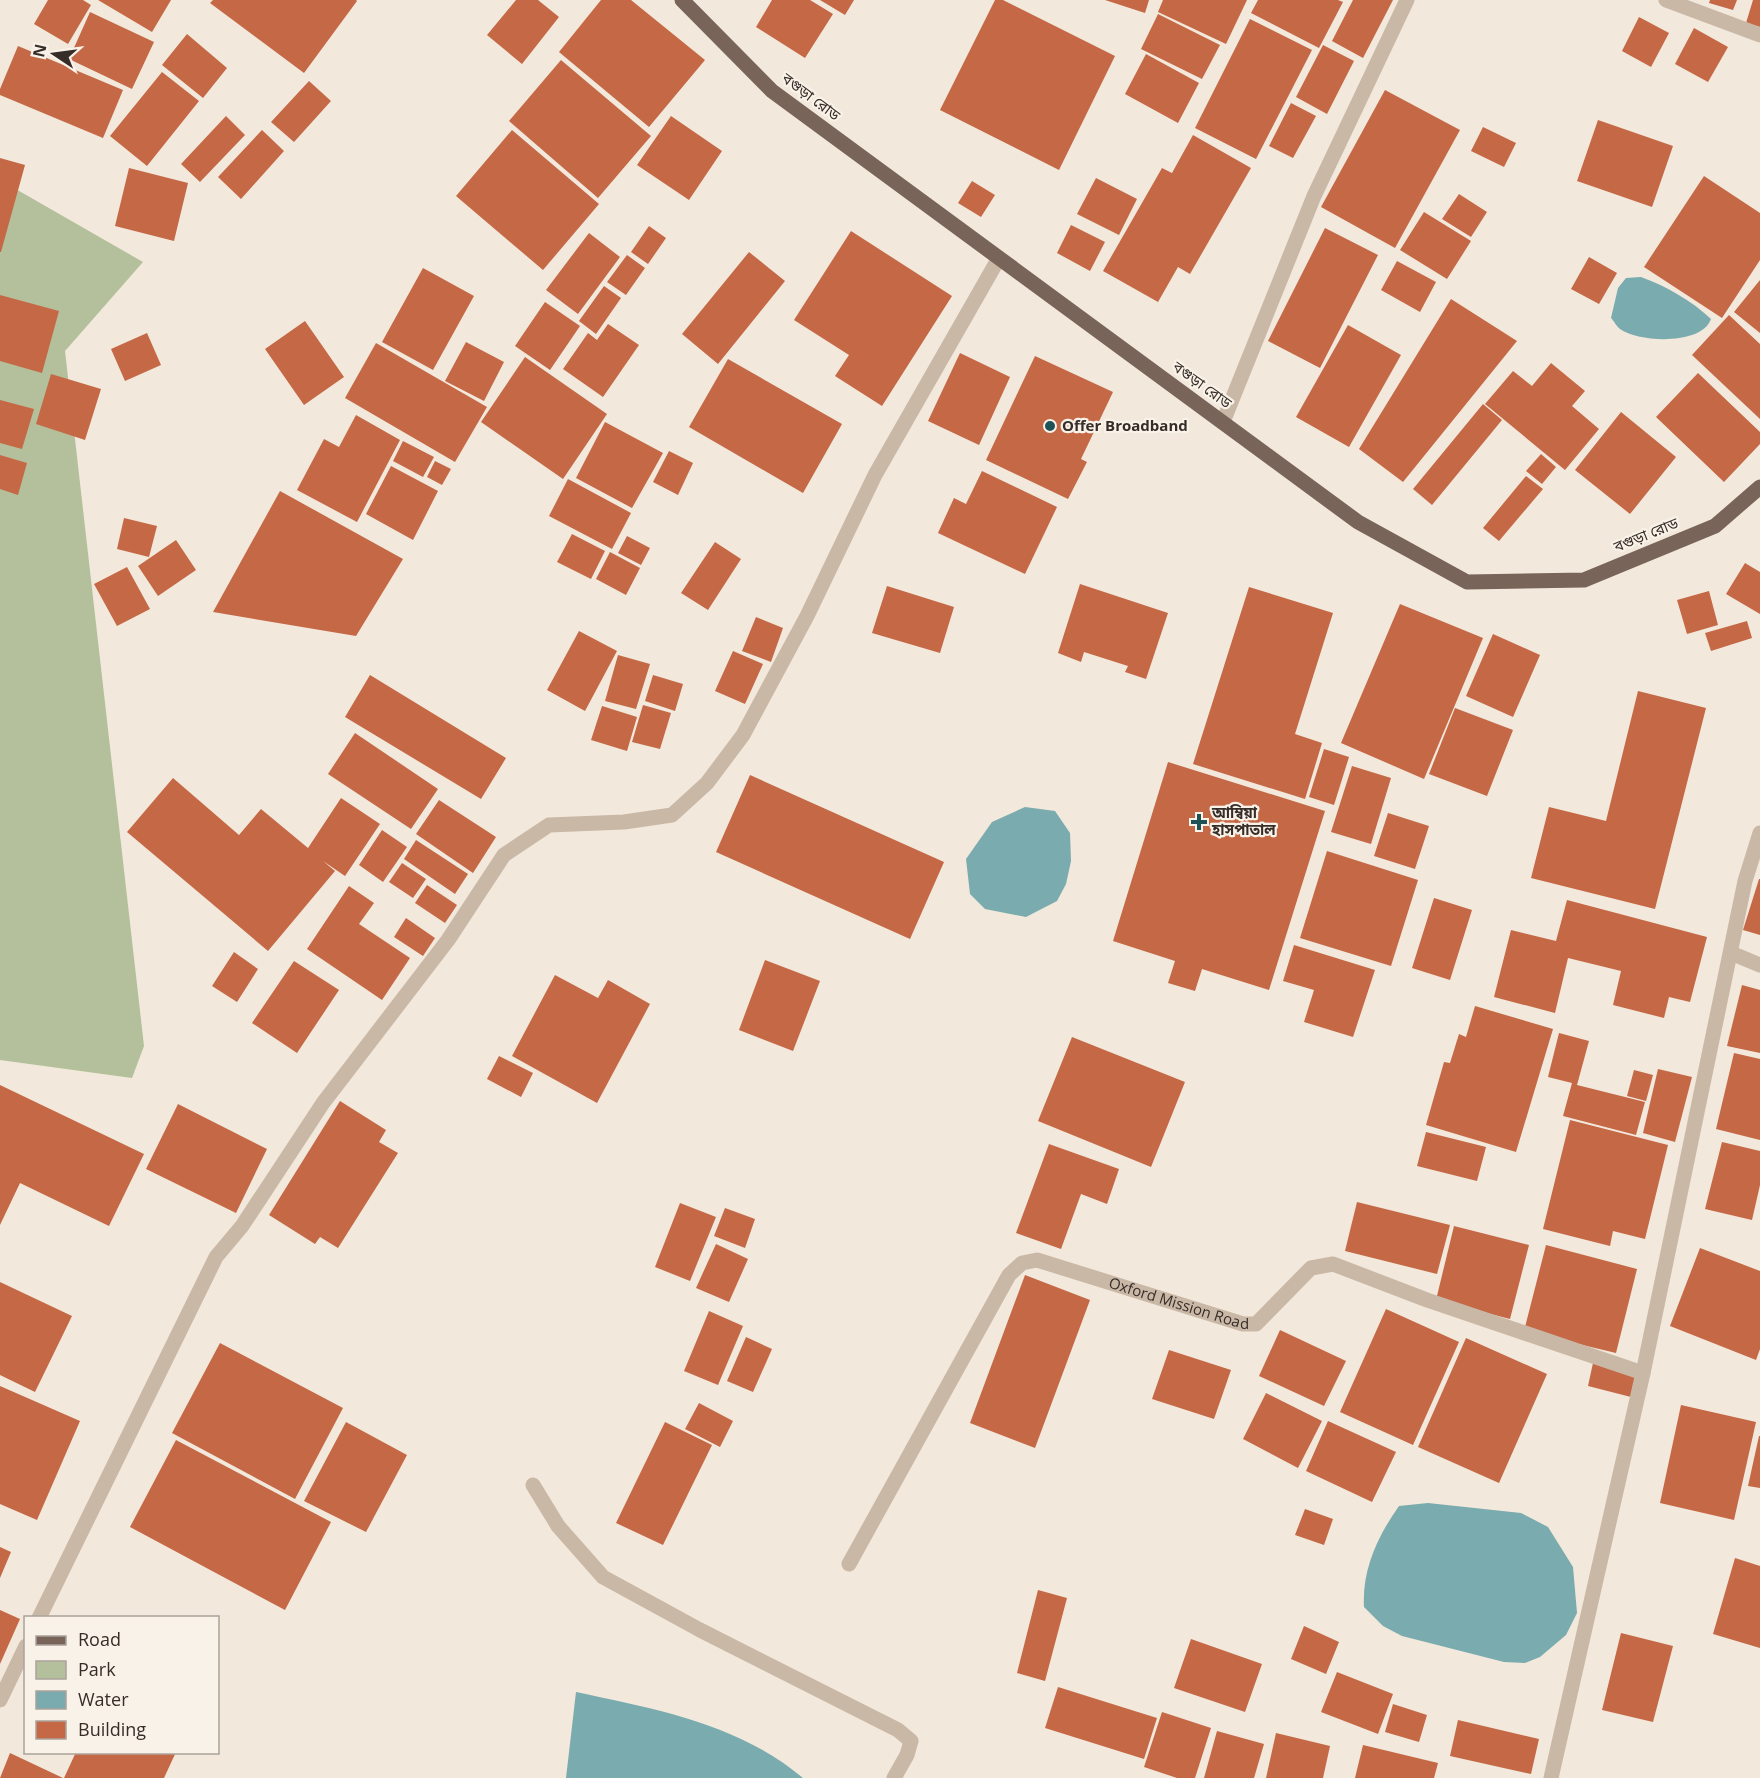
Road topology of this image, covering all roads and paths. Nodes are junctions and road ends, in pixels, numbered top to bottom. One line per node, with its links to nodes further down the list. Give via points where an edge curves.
1 (682, 0): 5 (main road, বগুড়া রোড, via 772,91)
2 (1407, 0): 6 (street, via 1314,196)
3 (1666, 0): 4 (street)
4 (1760, 35)
5 (999, 258): 6 (main road, বগুড়া রোড); 14 (street, via 875,476 743,735 707,783 672,815 624,822 549,825 504,855 448,940 323,1103 242,1226 216,1257)
6 (1222, 422): 7 (main road, বগুড়া রোড, via 1358,522 1467,582 1584,580 1715,526)
7 (1760, 487)
8 (1760, 833): 9 (street)
9 (1731, 953): 10 (street); 11 (street)
10 (1760, 965)
11 (1643, 1373): 13 (street, Oxford Mission Road, via 1426,1300 1333,1264 1311,1268 1257,1324 1243,1324 1036,1260 1022,1263 1009,1275); 18 (street)
12 (533, 1485): 17 (street, via 558,1526 603,1577 898,1730 911,1741 908,1755)
13 (849, 1564)
14 (39, 1616)
15 (24, 1650): 16 (street)
16 (0, 1700)
17 (894, 1778)
18 (1551, 1778)

